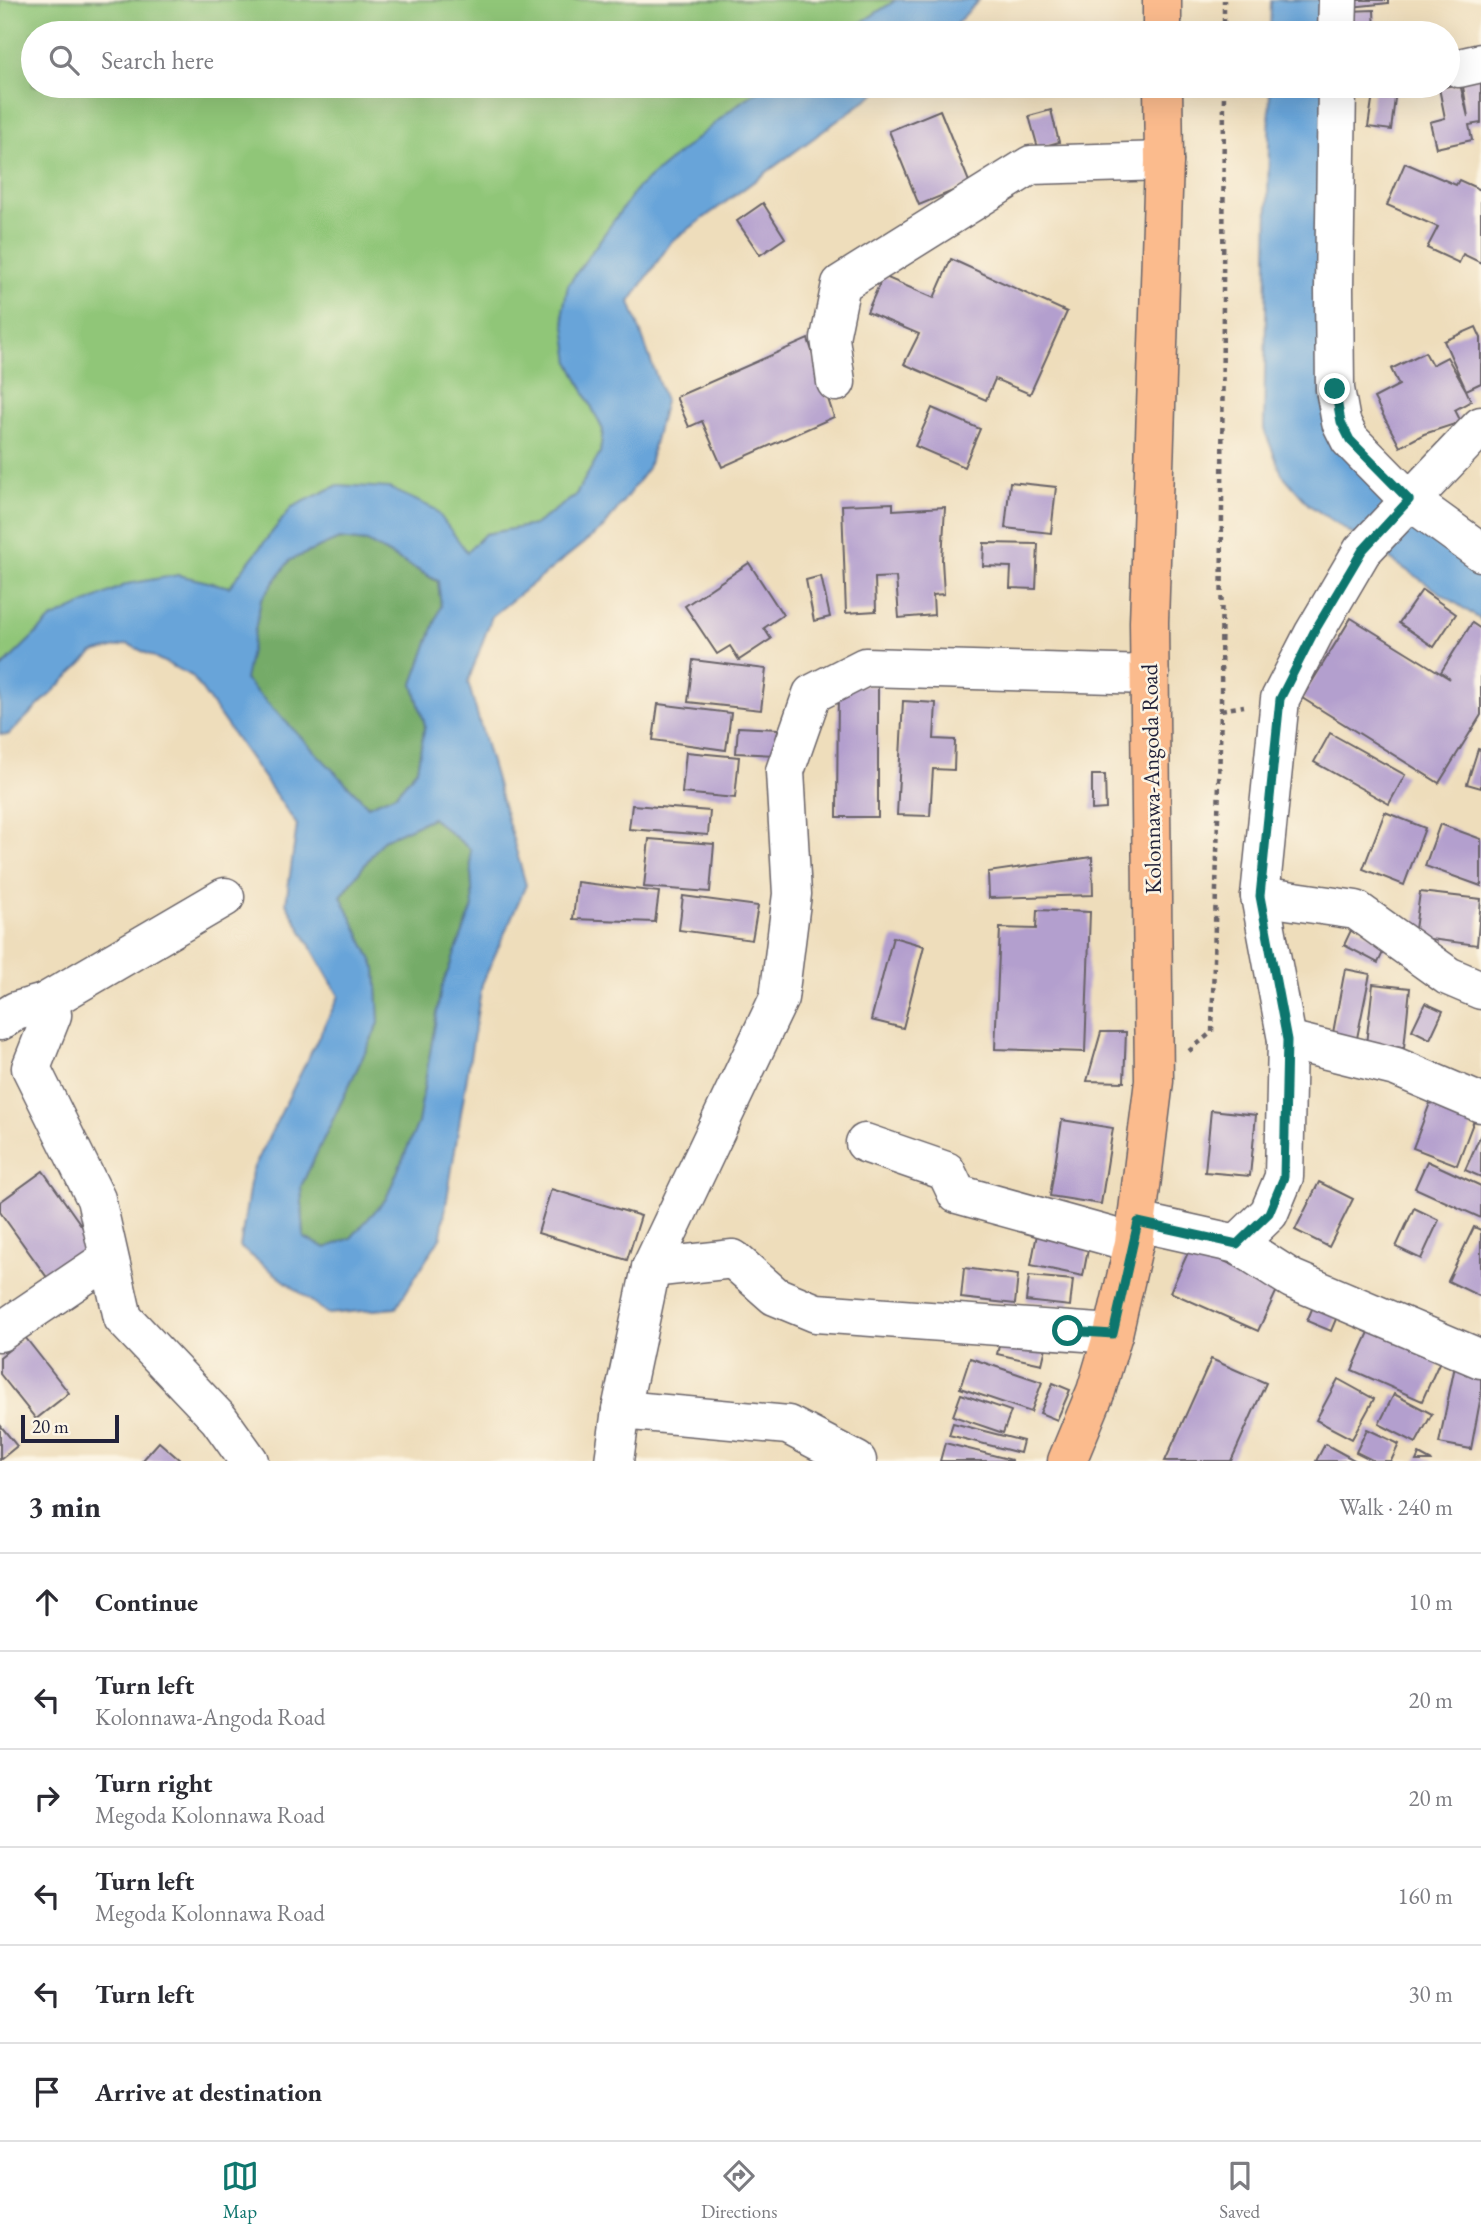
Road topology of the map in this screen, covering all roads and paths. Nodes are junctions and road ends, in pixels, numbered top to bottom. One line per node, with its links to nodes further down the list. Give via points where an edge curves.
1 (1162, 0): 4 (main road)
2 (1224, 0): 5 (path)
3 (1338, 0): 6 (street)
4 (1162, 21)
5 (1224, 21)
6 (1338, 21)
7 (1163, 98): 10 (main road, Kolonnawa-Angoda Road)
8 (1224, 98): 22 (path, via 1221,710 1212,1032)
9 (1337, 98): 13 (street, via 1335,389 1341,422 1350,440)
10 (1164, 161): 11 (street, via 1031,165 841,284 830,338); 15 (main road, Kolonnawa-Angoda Road)
11 (835, 382)
12 (1481, 426): 13 (street)
13 (1409, 500): 14 (street); 16 (street, via 1362,551 1280,699)
14 (1481, 552)
15 (1150, 675): 22 (main road, Kolonnawa-Angoda Road); 28 (street, via 865,667 812,694 785,771 792,894 779,998)
16 (1260, 896): 18 (street, via 1356,910 1448,976); 21 (street)
17 (225, 897): 19 (street)
18 (1481, 990)
19 (44, 1003): 20 (street); 27 (street, via 52,1015 31,1068 96,1199)
20 (0, 1021)
21 (1287, 1040): 23 (street, via 1396,1067); 26 (street, via 1284,1177 1269,1213)
22 (1154, 1082): 25 (main road, Kolonnawa-Angoda Road)
23 (1481, 1103)
24 (865, 1143): 25 (street, via 946,1171 957,1194)
25 (1136, 1232): 26 (street); 30 (main road, Kolonnawa-Angoda Road)
26 (1237, 1244): 31 (street, via 1292,1279)
27 (108, 1259): 29 (street); 33 (street, via 123,1318 219,1419)
28 (651, 1268): 30 (street, via 733,1259 775,1296 816,1313); 32 (street)
29 (0, 1332)
30 (1113, 1334): 36 (main road, Kolonnawa-Angoda Road)
31 (1481, 1359)
32 (621, 1410): 34 (street); 35 (street, via 788,1425)
33 (249, 1461)
34 (614, 1461)
35 (857, 1461)
36 (1067, 1461)

